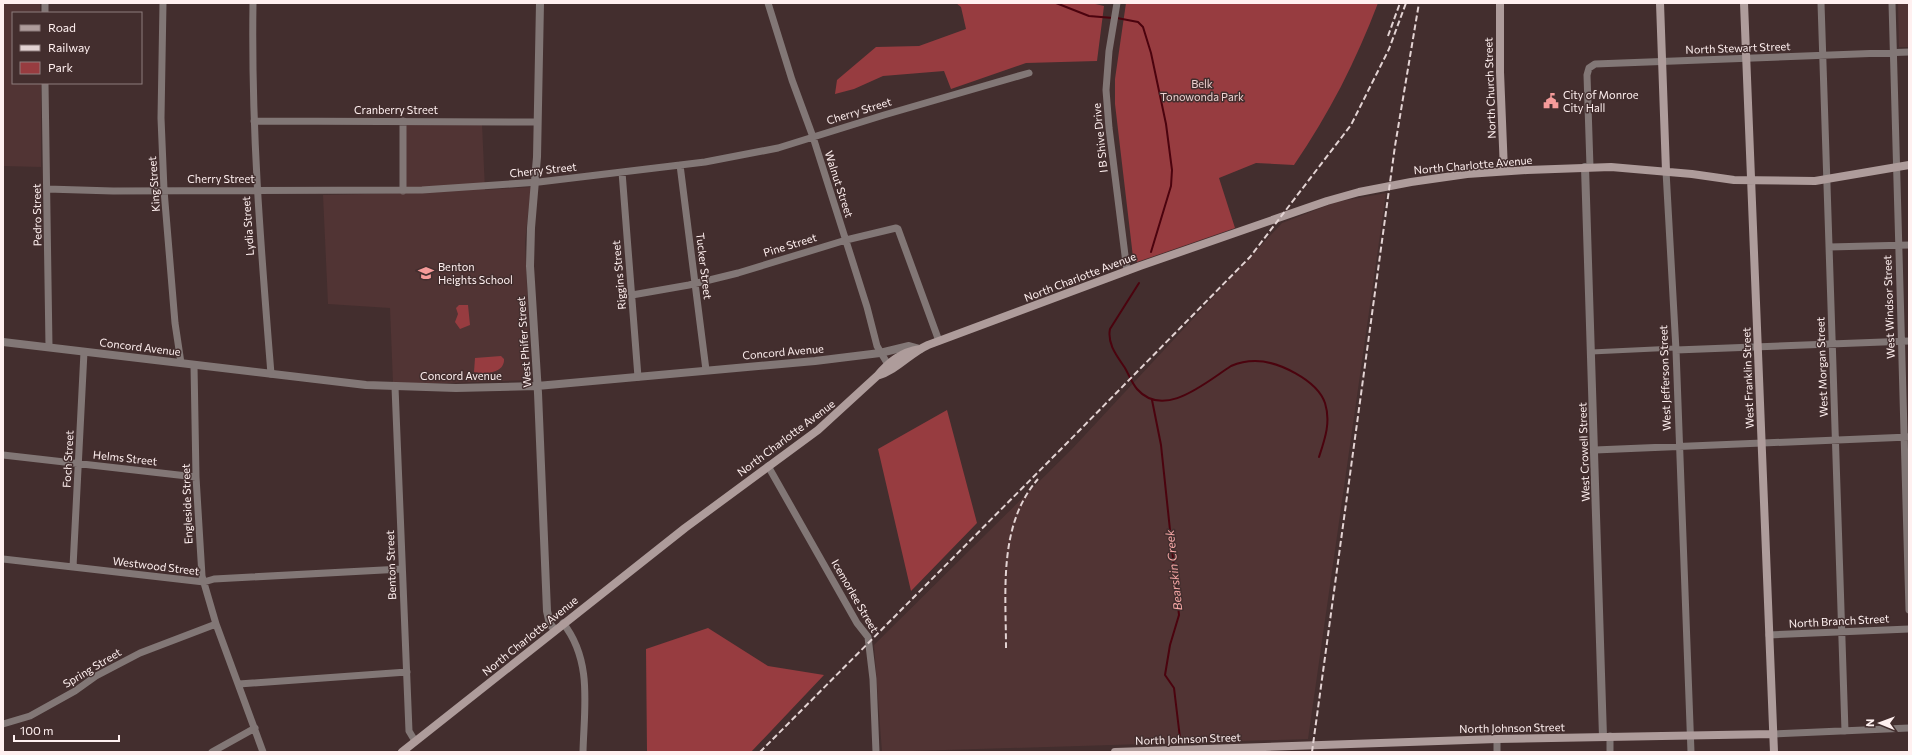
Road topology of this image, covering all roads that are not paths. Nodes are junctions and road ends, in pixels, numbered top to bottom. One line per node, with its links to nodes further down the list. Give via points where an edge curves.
1 (163, 3): 34 (street, King Street, via 161,118)
2 (253, 3): 19 (street, Lydia Street)
3 (540, 3): 21 (street, West Phifer Street)
4 (768, 3): 22 (street, Walnut Street)
5 (1117, 3): 41 (street, I B Shive Drive, via 1107,70 1107,105)
6 (1500, 3): 27 (main road, North Church Street)
7 (1660, 3): 15 (main road, West Jefferson Street)
8 (1744, 3): 14 (main road, West Franklin Street)
9 (1821, 3): 13 (street, West Morgan Street)
10 (1892, 3): 12 (street, West Windsor Street)
11 (1909, 52): 12 (street, North Stewart Street)
12 (1893, 53): 13 (street, North Stewart Street); 26 (street, West Windsor Street)
13 (1822, 55): 14 (street, North Stewart Street); 31 (street, West Morgan Street)
14 (1746, 58): 15 (street, North Stewart Street); 30 (main road, West Franklin Street)
15 (1661, 62): 16 (street, North Stewart Street, via 1595,64); 28 (main road, West Jefferson Street)
16 (1588, 71): 25 (street, West Crowell Street)
17 (1029, 73): 22 (street, Cherry Street)
18 (45, 84): 33 (street, Pedro Street)
19 (254, 121): 20 (street, Cranberry Street); 35 (street, Lydia Street)
20 (403, 121): 21 (street, Cranberry Street); 36 (street)
21 (538, 122): 32 (street, West Phifer Street)
22 (813, 136): 23 (street, Cherry Street, via 778,148); 37 (street, Walnut Street)
23 (680, 165): 29 (street, Cherry Street); 42 (street, Tucker Street)
24 (1909, 165): 26 (main road, North Charlotte Avenue)
25 (1587, 167): 27 (main road, North Charlotte Avenue); 28 (main road, North Charlotte Avenue); 53 (street, West Crowell Street)
26 (1896, 168): 31 (main road, North Charlotte Avenue); 39 (street, West Windsor Street)
27 (1504, 171): 41 (main road, North Charlotte Avenue, via 1411,182 1359,192)
28 (1666, 171): 30 (main road, North Charlotte Avenue); 51 (street, West Jefferson Street)
29 (622, 172): 32 (street, Cherry Street); 43 (street, Riggins Street)
30 (1750, 180): 31 (main road, North Charlotte Avenue); 49 (main road, West Franklin Street)
31 (1826, 180): 40 (street, West Morgan Street)
32 (536, 182): 36 (street, Cherry Street, via 478,188); 62 (street, West Phifer Street, via 530,266)
33 (48, 189): 34 (street, Cherry Street); 48 (street, Pedro Street)
34 (164, 190): 35 (street, Cherry Street); 55 (street, King Street, via 175,323)
35 (257, 190): 36 (street, Cherry Street); 59 (street, Lydia Street)
36 (403, 190)
37 (846, 240): 42 (street, Pine Street, via 738,273); 44 (street, Pine Street, via 898,229); 54 (street, Walnut Street)
38 (1909, 245): 39 (street)
39 (1898, 246): 40 (street); 45 (street, West Windsor Street)
40 (1829, 247): 47 (street, West Morgan Street)
41 (1127, 271): 44 (main road, North Charlotte Avenue)
42 (695, 283): 43 (street, Pine Street); 58 (street, Tucker Street)
43 (632, 295): 60 (street, Riggins Street)
44 (939, 341): 50 (main road, North Charlotte Avenue)
45 (1905, 341): 47 (street); 63 (street, West Windsor Street)
46 (3, 342): 48 (street, Concord Avenue)
47 (1832, 344): 49 (street); 64 (street, West Morgan Street)
48 (49, 347): 52 (street, Concord Avenue)
49 (1758, 347): 51 (street); 65 (main road, West Franklin Street)
50 (920, 349): 54 (street, Concord Avenue, via 909,346); 57 (main road, North Charlotte Avenue, via 908,350)
51 (1676, 349): 53 (street); 66 (street, West Jefferson Street)
52 (84, 352): 55 (street, Concord Avenue); 69 (street, Foch Street)
53 (1591, 352): 67 (street, West Crowell Street)
54 (880, 353): 57 (street, Walnut Street); 58 (street, Concord Avenue)
55 (181, 363): 56 (street, Concord Avenue)
56 (194, 365): 59 (street, Concord Avenue); 71 (street, Engleside Street)
57 (889, 367): 70 (main road, North Charlotte Avenue, via 834,416)
58 (706, 370): 60 (street, Concord Avenue)
59 (271, 374): 61 (street, Concord Avenue)
60 (638, 377): 62 (street, Concord Avenue)
61 (395, 386): 62 (street, Concord Avenue); 75 (street, Benton Street)
62 (537, 386): 81 (street, West Phifer Street, via 547,611 550,624)
63 (1906, 437): 64 (street); 72 (street, West Windsor Street)
64 (1836, 440): 65 (street); 82 (street, West Morgan Street)
65 (1762, 443): 66 (street); 83 (main road, West Franklin Street)
66 (1679, 446): 67 (street); 91 (street, West Jefferson Street)
67 (1595, 450): 92 (street, West Crowell Street)
68 (3, 455): 69 (street, Helms Street)
69 (80, 464): 71 (street, Helms Street); 74 (street, Foch Street)
70 (768, 466): 78 (main road, North Charlotte Avenue); 99 (street, Icemorlee Street, via 857,623 868,637 873,679)
71 (196, 477): 76 (street, Engleside Street)
72 (1908, 533): 77 (street, West Windsor Street)
73 (3, 559): 74 (street, Westwood Street)
74 (73, 567): 76 (street, Westwood Street)
75 (402, 569): 76 (street, Westwood Street, via 214,579); 84 (street, Benton Street)
76 (204, 582): 79 (street, Engleside Street)
77 (1909, 610)
78 (563, 623): 81 (main road, North Charlotte Avenue); 98 (street, via 576,641 585,680)
79 (216, 624): 85 (street, Engleside Street); 86 (street, Spring Street, via 140,653 30,716)
80 (1909, 629): 82 (street, North Branch Street)
81 (555, 630): 94 (main road, North Charlotte Avenue)
82 (1842, 633): 83 (street, North Branch Street); 89 (street, West Morgan Street)
83 (1769, 635): 90 (main road, West Franklin Street)
84 (407, 672): 85 (street); 94 (street, Benton Street, via 409,731)
85 (238, 684): 87 (street, Engleside Street)
86 (3, 724)
87 (255, 728): 95 (street); 96 (street, Engleside Street)
88 (1909, 728): 89 (street, North Johnson Street)
89 (1845, 731): 90 (street, North Johnson Street)
90 (1773, 734): 91 (main road, North Johnson Street); 104 (main road, West Franklin Street)
91 (1690, 735): 92 (main road, North Johnson Street); 103 (street, West Jefferson Street)
92 (1606, 737): 93 (main road, North Johnson Street); 102 (street, West Crowell Street)
93 (1497, 739): 100 (main road, North Johnson Street); 101 (street)
94 (415, 741): 97 (main road, North Charlotte Avenue)
95 (212, 752)
96 (264, 752)
97 (402, 752)
98 (583, 752)
99 (876, 752)
100 (1115, 752)
101 (1497, 752)
102 (1610, 752)
103 (1690, 752)
104 (1774, 752)

